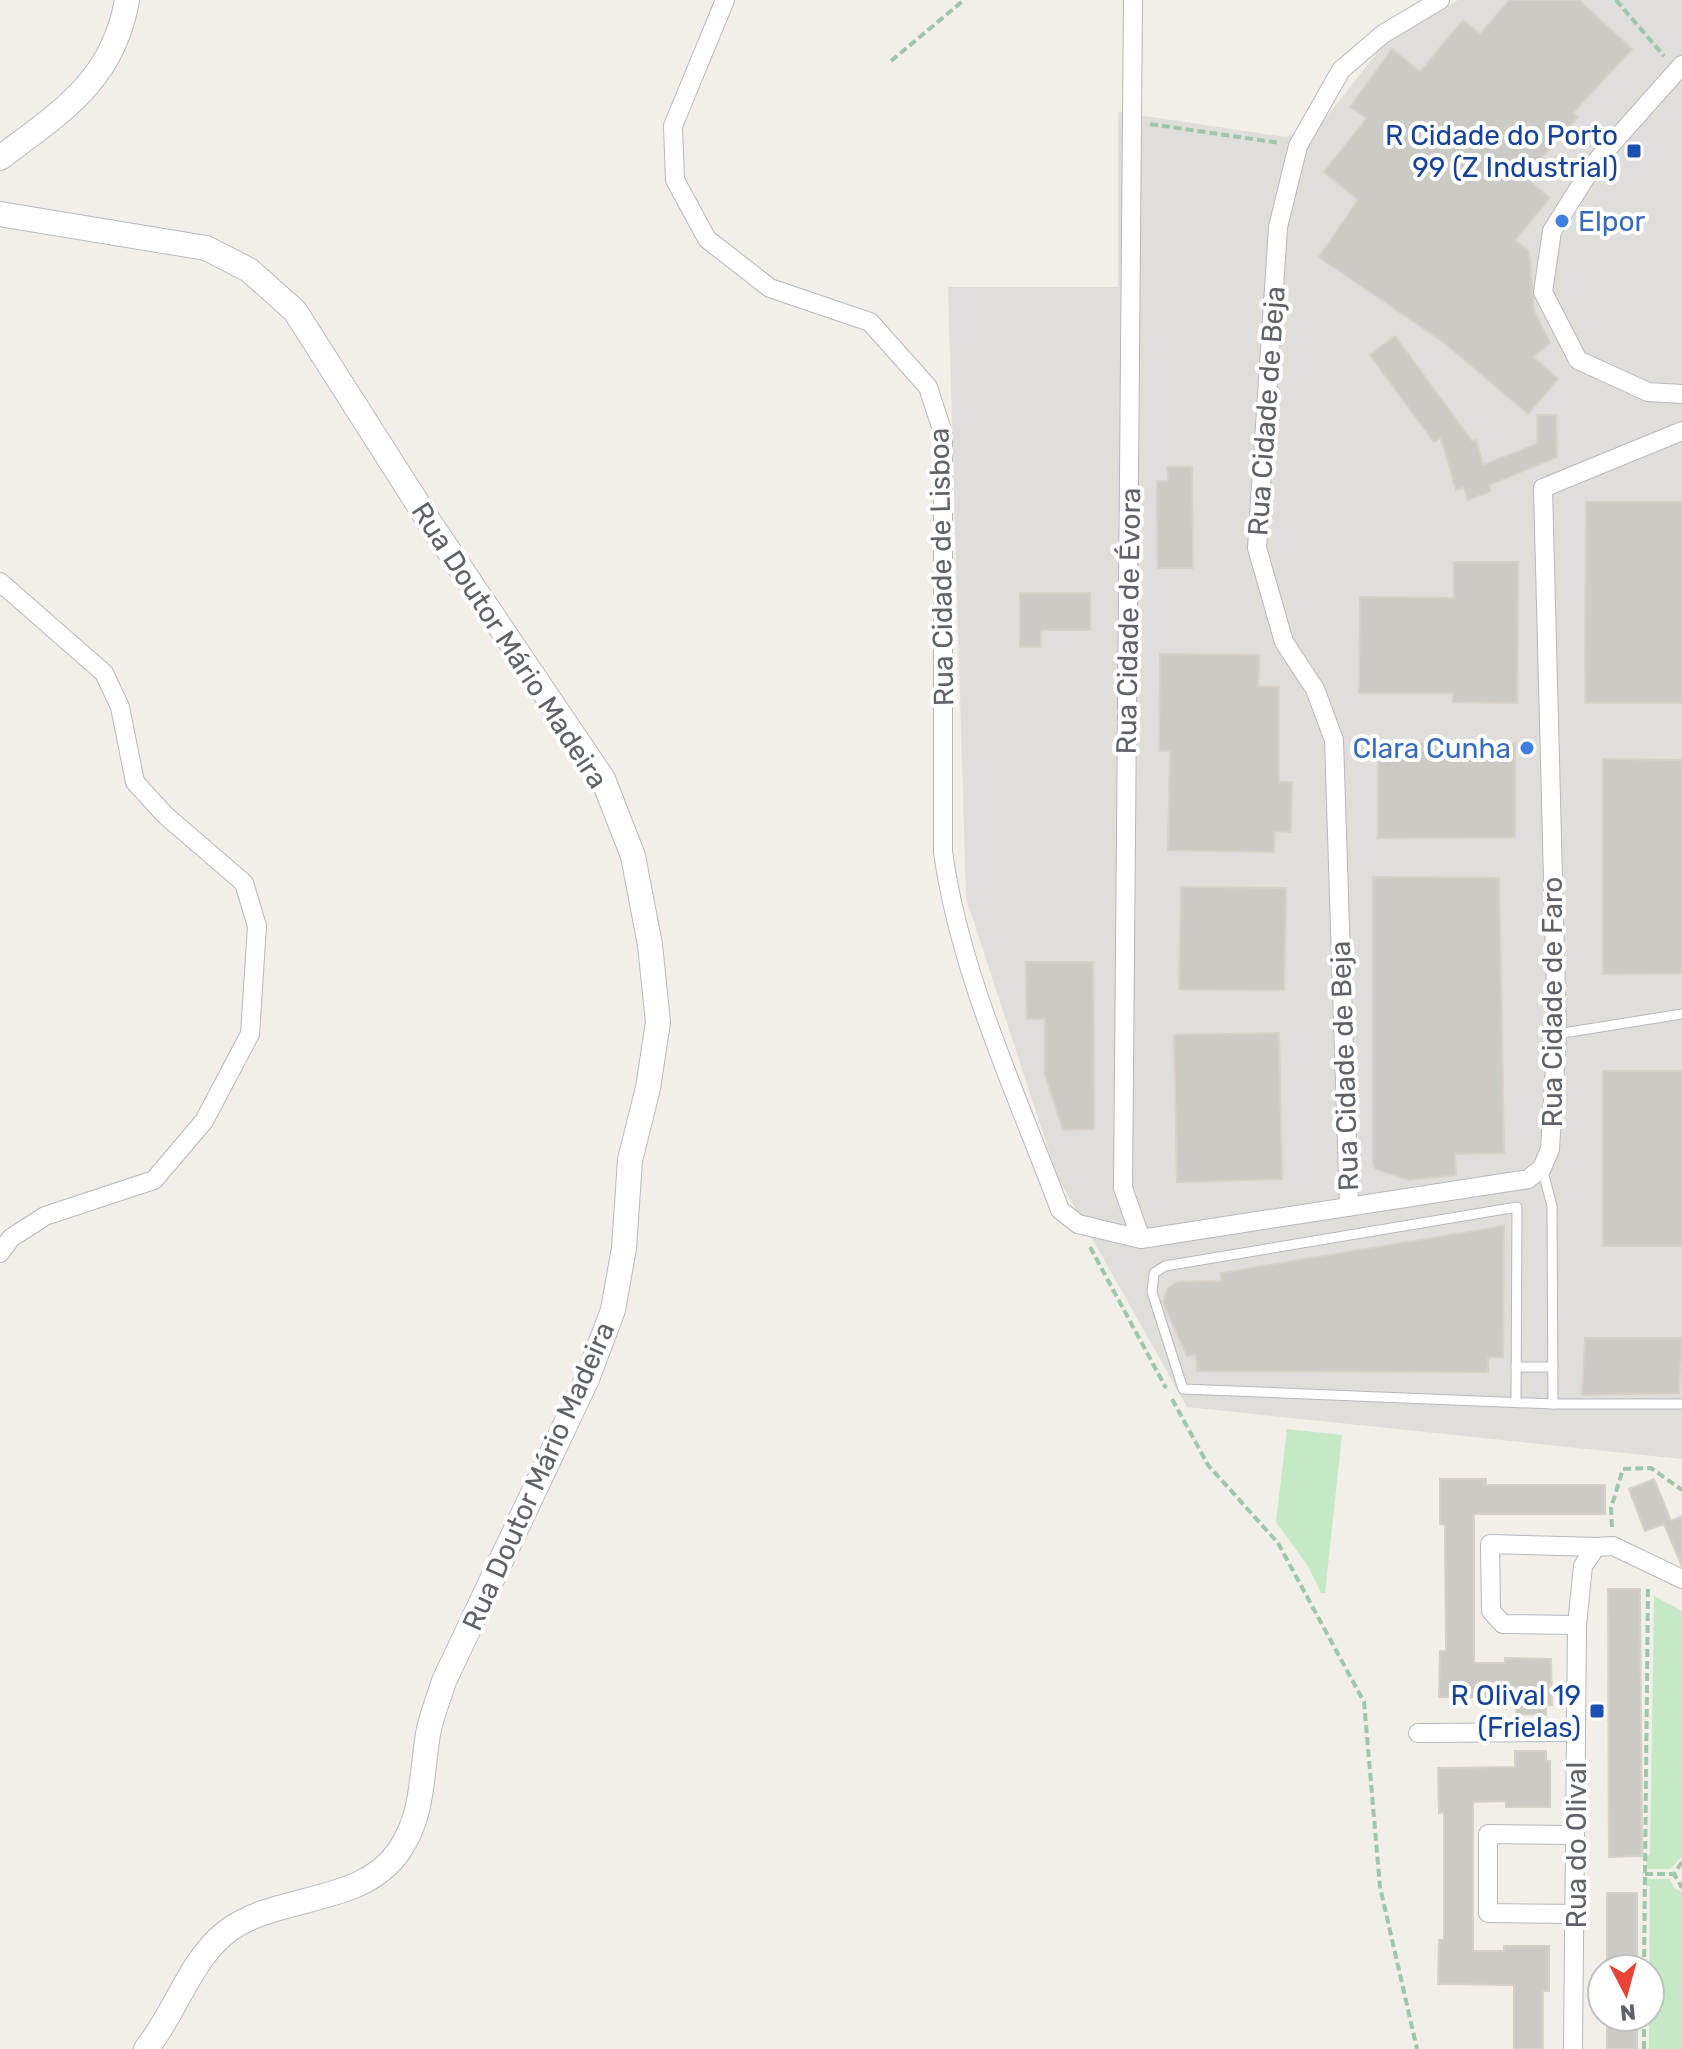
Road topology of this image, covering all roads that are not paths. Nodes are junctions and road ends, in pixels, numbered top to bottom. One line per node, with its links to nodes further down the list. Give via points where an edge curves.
1 (127, 0): 6 (main road, via 121,33 78,99)
2 (725, 0): 15 (street, Rua Cidade de Lisboa, via 673,126 675,180 707,239 770,288 870,322 928,387 943,433 943,852 950,900)
3 (1133, 0): 16 (street, Rua Cidade de Évora, via 1123,1188)
4 (1440, 0): 14 (street, Rua Cidade de Beja, via 1383,34 1341,70 1298,146 1278,227 1257,548 1284,642 1315,689 1334,740)
5 (1680, 67): 8 (street, via 1594,164 1552,231 1543,292 1578,360 1648,392)
6 (0, 158)
7 (0, 214): 30 (main road, Rua Doutor Mário Madeira, via 206,248 249,270 295,311 603,779 633,856 658,1022 630,1160 613,1310 587,1379 444,1681 429,1731 420,1806 398,1853 362,1883 272,1908 223,1935)
8 (1682, 394)
9 (1682, 431): 12 (street, Rua Cidade de Faro, via 1543,488)
10 (0, 582): 17 (street, via 104,673 120,707 135,782 244,883 257,926 250,1034 204,1121 154,1180 45,1216 11,1238)
11 (1682, 1014): 12 (lane)
12 (1557, 1034): 13 (street, Rua Cidade de Faro, via 1550,1149)
13 (1542, 1168): 14 (street, Rua Cidade de Faro, via 1528,1179); 19 (lane, via 1552,1206)
14 (1349, 1207): 16 (street, Rua Cidade de Faro)
15 (1060, 1210): 16 (street, Rua Cidade de Faro, via 1078,1224)
16 (1141, 1239)
17 (0, 1253)
18 (1516, 1367): 19 (lane); 20 (lane); 20 (lane, via 1517,1207 1165,1266 1154,1273 1152,1292 1183,1389)
19 (1553, 1367): 21 (lane)
20 (1516, 1402): 21 (lane)
21 (1553, 1404): 22 (lane)
22 (1682, 1404)
23 (1605, 1546): 24 (street); 25 (street, Rua do Olival, via 1583,1566); 25 (street, via 1490,1544 1491,1611 1503,1624)
24 (1682, 1579)
25 (1577, 1625): 26 (street, Rua do Olival)
26 (1576, 1732): 27 (street); 28 (street, Rua do Olival)
27 (1418, 1733)
28 (1575, 1835): 29 (street, Rua do Olival); 29 (street, via 1488,1834 1488,1913)
29 (1575, 1914): 31 (street, Rua do Olival)
30 (146, 2049)
31 (1573, 2049)

